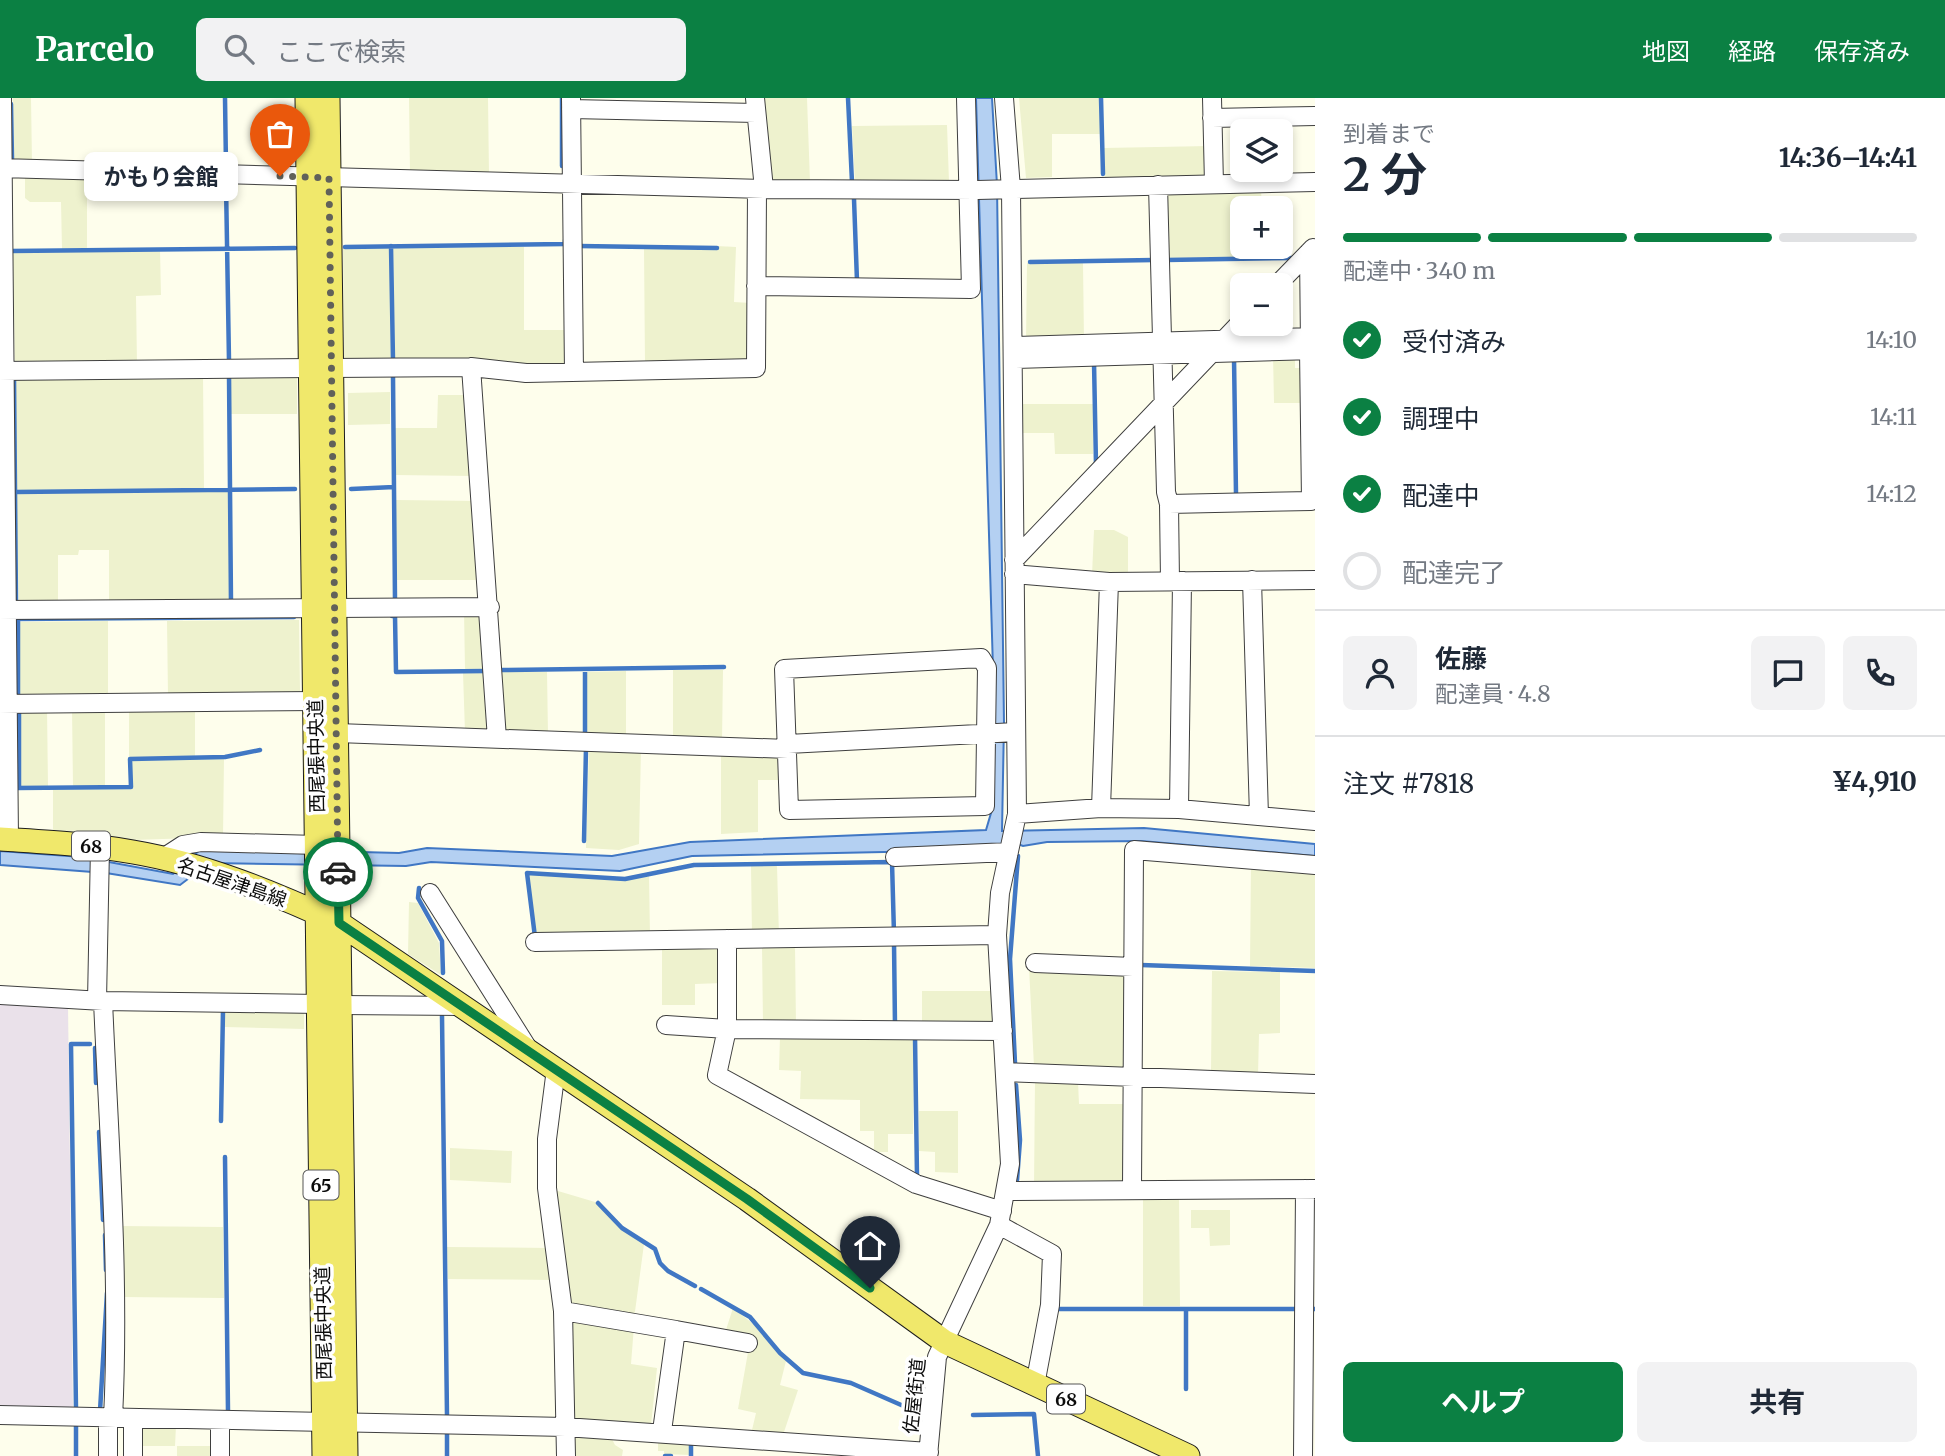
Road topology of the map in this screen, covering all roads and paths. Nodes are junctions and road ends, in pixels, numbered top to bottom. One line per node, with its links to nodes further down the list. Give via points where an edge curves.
1 (2, 98): 11 (street)
2 (307, 98): 12 (main road, 西尾張中央道 / 65)
3 (328, 98): 12 (main road, 西尾張中央道 / 65)
4 (967, 98): 18 (street)
5 (1004, 98): 19 (street, 佐屋街道)
6 (1212, 98): 10 (street)
7 (571, 104): 8 (street); 14 (street)
8 (756, 106): 17 (street)
9 (1315, 116): 10 (street)
10 (1212, 118): 15 (street)
11 (1, 168): 12 (street); 30 (street)
12 (318, 177): 14 (street); 29 (main road, 西尾張中央道 / 65)
13 (1315, 182): 15 (street)
14 (572, 184): 17 (street); 31 (street)
15 (1214, 184): 16 (street)
16 (1158, 185): 19 (street); 26 (street)
17 (760, 189): 18 (street); 22 (street)
18 (974, 189): 19 (street); 22 (street, via 971,289)
19 (1007, 189): 27 (street, 佐屋街道)
20 (1312, 248): 21 (street); 24 (street)
21 (1288, 273)
22 (756, 286): 31 (street, via 756,368)
23 (1230, 333): 25 (street)
24 (1312, 344): 25 (street); 33 (street)
25 (1217, 347): 26 (street); 32 (street)
26 (1162, 348): 27 (street); 32 (street)
27 (1013, 352): 35 (street, 佐屋街道)
28 (471, 367): 29 (street); 31 (street); 41 (street)
29 (321, 368): 30 (street); 40 (main road, 西尾張中央道 / 65)
30 (2, 371): 42 (street)
31 (574, 372)
32 (1164, 403): 34 (street); 35 (street)
33 (1313, 499): 34 (street)
34 (1169, 504): 38 (street)
35 (1014, 567): 39 (street); 46 (street, 佐屋街道)
36 (1252, 580): 37 (street); 38 (street); 52 (street)
37 (1315, 580)
38 (1176, 581): 39 (street); 51 (street)
39 (1109, 582): 50 (street)
40 (325, 606): 41 (street); 42 (street); 43 (main road, 西尾張中央道 / 65); 47 (main road, 西尾張中央道 / 65)
41 (490, 607): 48 (street)
42 (4, 610): 44 (street)
43 (315, 701): 44 (street); 57 (main road, 西尾張中央道 / 65)
44 (5, 704): 55 (street)
45 (988, 732): 46 (street); 49 (street); 49 (street, via 985,806 789,810); 49 (street, via 987,668 981,658 784,669)
46 (1013, 732): 53 (street, 佐屋街道)
47 (337, 733): 48 (street); 57 (main road, 西尾張中央道 / 65)
48 (497, 738): 49 (street)
49 (788, 746)
50 (1101, 808): 51 (street); 53 (street)
51 (1179, 809): 52 (street)
52 (1259, 816): 54 (street)
53 (1016, 821): 56 (street, 佐屋街道)
54 (1315, 821)
55 (5, 840): 59 (main road, 名古屋津島線 / 68)
56 (1010, 849): 58 (street); 65 (street, 佐屋街道)
57 (325, 855): 60 (street, via 201,842 183,845); 63 (main road, 西尾張中央道 / 65); 64 (main road, 西尾張中央道 / 65)
58 (895, 857)
59 (100, 860): 60 (main road, 名古屋津島線 / 68); 71 (street)
60 (172, 861): 63 (main road, 名古屋津島線 / 68)
61 (1315, 865): 69 (street, via 1134,850)
62 (430, 893): 77 (street)
63 (318, 913): 64 (main road, 名古屋津島線 / 68); 72 (main road, 西尾張中央道 / 65)
64 (339, 923): 72 (main road, 西尾張中央道 / 65); 73 (main road, 名古屋津島線 / 68)
65 (997, 935): 66 (street); 76 (street, 佐屋街道)
66 (727, 939): 67 (street); 75 (street)
67 (535, 942)
68 (1035, 963): 69 (street)
69 (1133, 967): 80 (street)
70 (0, 995): 71 (street)
71 (100, 1001): 72 (street); 92 (street, via 117,1288)
72 (330, 1004): 73 (street); 95 (main road, 西尾張中央道 / 65)
73 (463, 1006): 77 (main road, 名古屋津島線 / 68)
74 (667, 1025): 75 (street)
75 (727, 1028): 76 (street); 85 (street, via 717,1075 916,1184)
76 (1003, 1031): 79 (street, 佐屋街道)
77 (528, 1050): 78 (main road, 名古屋津島線 / 68)
78 (556, 1069): 86 (street, via 547,1139 547,1188); 88 (main road, 名古屋津島線 / 68)
79 (1005, 1072): 80 (street); 84 (street, 佐屋街道, via 1010,1164)
80 (1133, 1077): 81 (street); 82 (street)
81 (1315, 1084)
82 (1132, 1189): 83 (street); 84 (street)
83 (1310, 1189): 107 (street)
84 (1006, 1191): 85 (street, 佐屋街道)
85 (1000, 1218): 88 (street, 佐屋街道); 90 (street, via 1052,1254 1050,1305)
86 (563, 1311): 87 (street); 96 (street)
87 (676, 1330): 89 (street); 97 (street)
88 (945, 1342): 90 (main road, 名古屋津島線 / 68); 99 (street, 佐屋街道, via 937,1357)
89 (748, 1343)
90 (1035, 1385): 106 (main road, 名古屋津島線 / 68)
91 (0, 1415): 92 (street)
92 (110, 1418): 93 (street); 100 (street)
93 (133, 1418): 94 (street); 101 (street)
94 (220, 1420): 95 (street); 102 (street)
95 (335, 1423): 96 (street); 103 (main road, 西尾張中央道 / 65); 104 (main road, 西尾張中央道 / 65)
96 (565, 1427): 97 (street); 105 (street)
97 (662, 1431): 98 (street)
98 (784, 1448): 99 (street)
99 (929, 1454)
100 (108, 1456)
101 (133, 1456)
102 (220, 1456)
103 (324, 1456)
104 (346, 1456)
105 (566, 1456)
106 (1188, 1456)
107 (1303, 1456)

